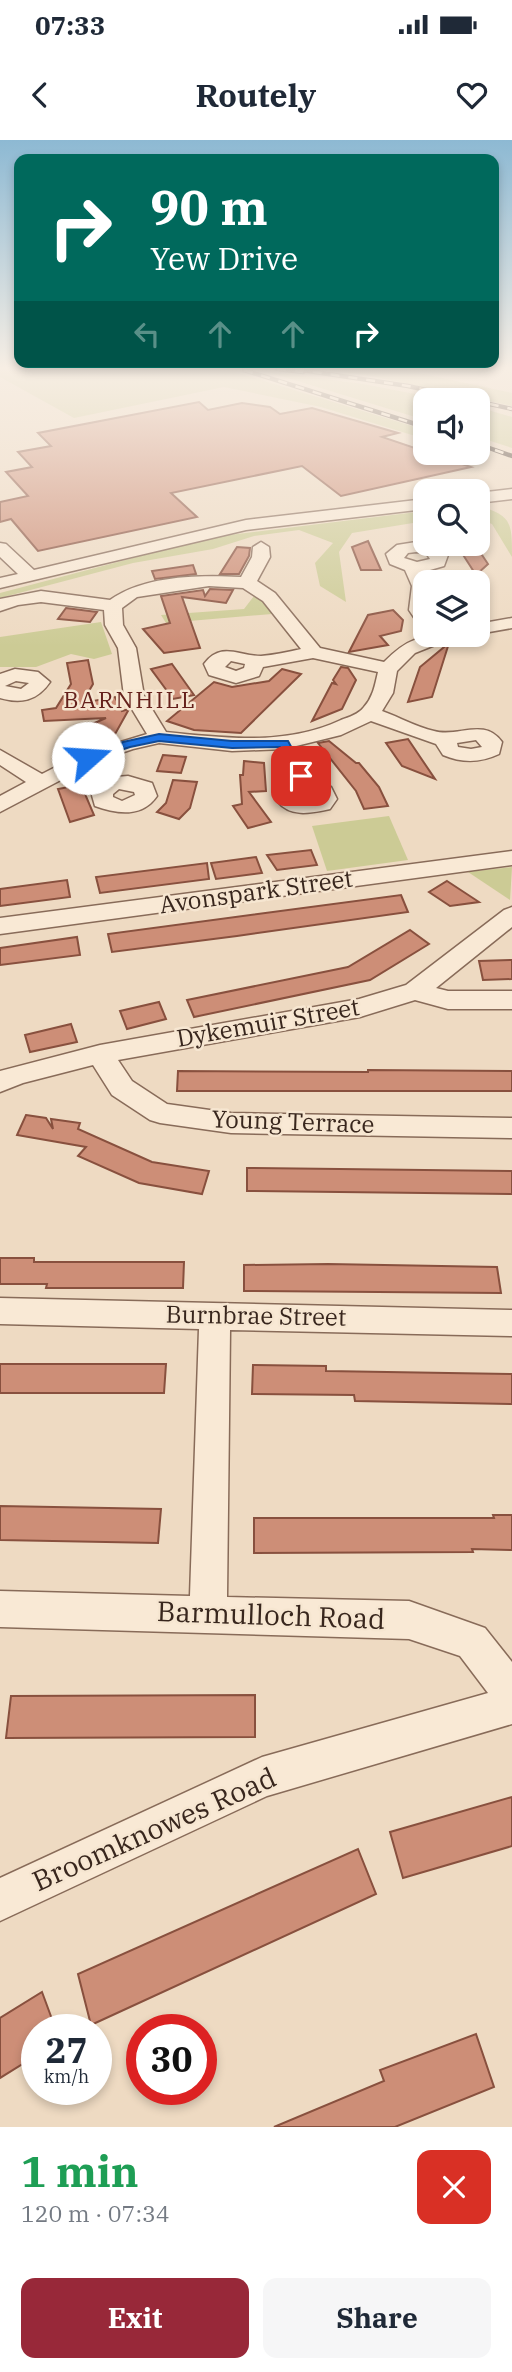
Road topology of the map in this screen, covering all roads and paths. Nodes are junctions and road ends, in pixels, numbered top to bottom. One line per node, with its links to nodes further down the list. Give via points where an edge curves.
1 (490, 498): 2 (street)
2 (509, 499)
3 (413, 505): 8 (street, via 246,524)
4 (0, 548): 8 (street)
5 (283, 562): 10 (street, via 260,554)
6 (412, 567): 7 (street)
7 (413, 570)
8 (31, 576): 9 (street)
9 (0, 583)
10 (247, 583): 12 (street, via 209,581 153,588 131,593); 16 (street, via 269,597)
11 (0, 606): 12 (street, via 35,598)
12 (113, 606): 22 (street, via 114,625 127,648 134,696)
13 (512, 623): 14 (street)
14 (490, 627)
15 (413, 647): 18 (street)
16 (313, 652): 17 (street); 18 (street)
17 (256, 661)
18 (388, 669): 21 (street, via 383,693)
19 (0, 682): 20 (street, via 16,675 40,682 27,695)
20 (0, 691)
21 (370, 714): 23 (street); 24 (street, via 334,731)
22 (159, 737): 24 (street, via 232,745); 26 (street)
23 (444, 739)
24 (284, 743): 29 (street)
25 (0, 756): 27 (street)
26 (88, 758): 27 (street); 28 (street)
27 (40, 782): 30 (street)
28 (114, 783)
29 (304, 786)
30 (0, 805)
31 (512, 858): 33 (street, Avonspark Street)
32 (512, 915): 34 (street, Dykemuir Street)
33 (0, 926)
34 (415, 991): 35 (street, via 448,1000); 36 (street, Dykemuir Street, via 360,1008)
35 (512, 1000)
36 (100, 1054): 37 (street, Dykemuir Street); 38 (street, Young Terrace, via 122,1088 160,1112 232,1122)
37 (0, 1082)
38 (512, 1128)
39 (0, 1311): 40 (street, Burnbrae Street)
40 (215, 1314): 41 (street, Burnbrae Street); 43 (street)
41 (512, 1323)
42 (0, 1609): 43 (street, Barmulloch Road)
43 (208, 1612): 44 (street, Barmulloch Road, via 409,1620 472,1641)
44 (512, 1693)
45 (512, 1705): 46 (street, Broomknowes Road, via 262,1777)
46 (0, 1900)

